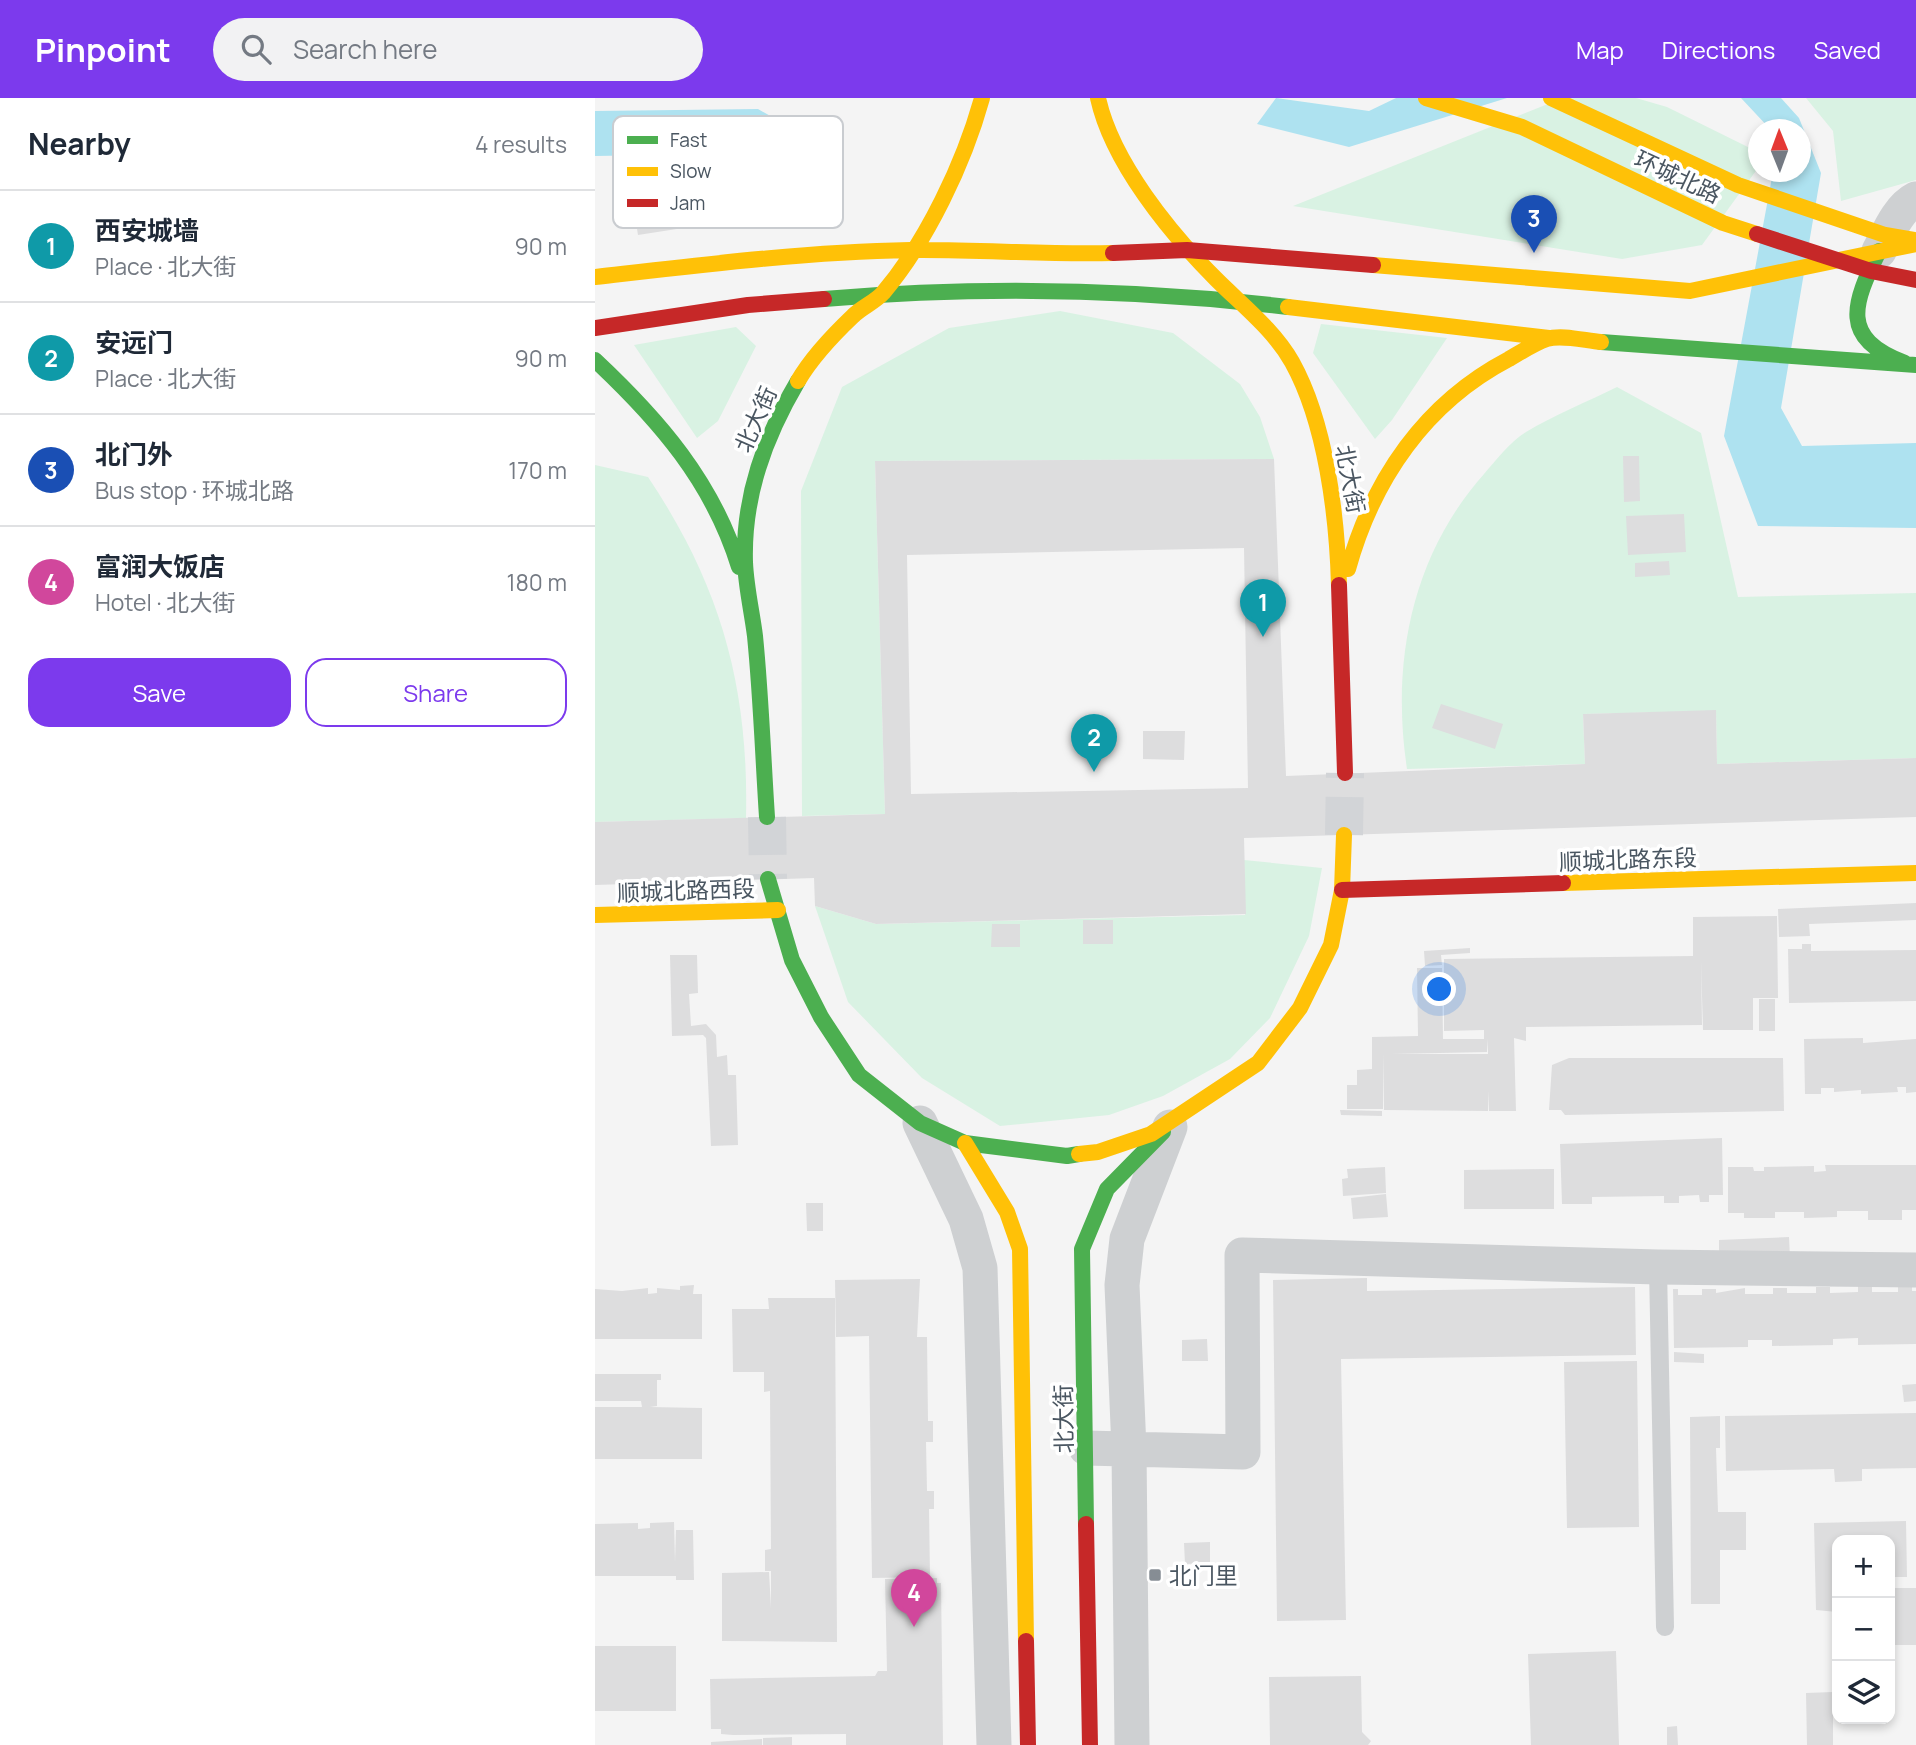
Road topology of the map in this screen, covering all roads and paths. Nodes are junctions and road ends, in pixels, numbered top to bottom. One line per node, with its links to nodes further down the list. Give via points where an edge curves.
1 (982, 98): 7 (main road, 北大街, via 950,186)
2 (1098, 98): 8 (main road, 北大街, via 1104,125)
3 (1426, 98): 11 (main road, 环城北路, via 1522,127 1723,223 1871,271)
4 (1551, 98): 6 (main road, 环城北路, via 1738,185)
5 (1916, 199): 9 (street, via 1892,225)
6 (1916, 242): 9 (main road)
7 (912, 250): 8 (main road, via 1045,255); 10 (main road, via 799,254); 12 (main road, 北大街)
8 (1187, 250): 9 (main road, via 1690,291); 13 (main road, 北大街)
9 (1879, 251): 17 (main road, via 1857,297 1858,329 1870,346 1889,358)
10 (595, 277)
11 (1916, 280)
12 (882, 294): 13 (main road, via 1069,293); 14 (main road, via 748,305); 19 (main road, 北大街, via 854,316 807,366 759,460 745,530)
13 (1239, 301): 15 (main road); 18 (main road, 北大街, via 1292,362 1321,441 1338,535)
14 (595, 328)
15 (1549, 338): 17 (main road); 18 (main road, via 1514,354 1452,396 1401,451 1359,530)
16 (595, 359): 19 (main road, via 665,428 706,489 737,560)
17 (1915, 365)
18 (1339, 631): 20 (main road, 北大街)
19 (755, 636): 21 (main road, 北大街)
20 (1345, 773)
21 (767, 817)
22 (1344, 835): 25 (main road, 北大街)
23 (1916, 873): 25 (main road, 顺城北路东段)
24 (768, 879): 26 (main road, 北大街)
25 (1342, 890): 29 (main road, 北大街, via 1331,945 1300,1008 1258,1063)
26 (778, 910): 27 (main road, 顺城北路西段); 28 (main road, 北大街, via 792,960 821,1017 859,1075)
27 (595, 915)
28 (919, 1123): 30 (main road, 北大街); 36 (street, via 966,1219 980,1268)
29 (1172, 1123): 30 (main road, 北大街, via 1098,1152 1067,1156); 33 (main road, 北大街, via 1107,1189 1082,1249); 34 (street, via 1127,1239 1122,1285)
30 (965, 1143): 37 (main road, 北大街, via 1007,1212 1020,1249)
31 (1658, 1268): 32 (street); 34 (street, via 1242,1255 1243,1452); 35 (lane)
32 (1916, 1270)
33 (1086, 1448): 34 (street); 38 (main road, 北大街)
34 (1129, 1449): 39 (street)
35 (1665, 1627)
36 (994, 1745)
37 (1028, 1745)
38 (1090, 1745)
39 (1132, 1745)

